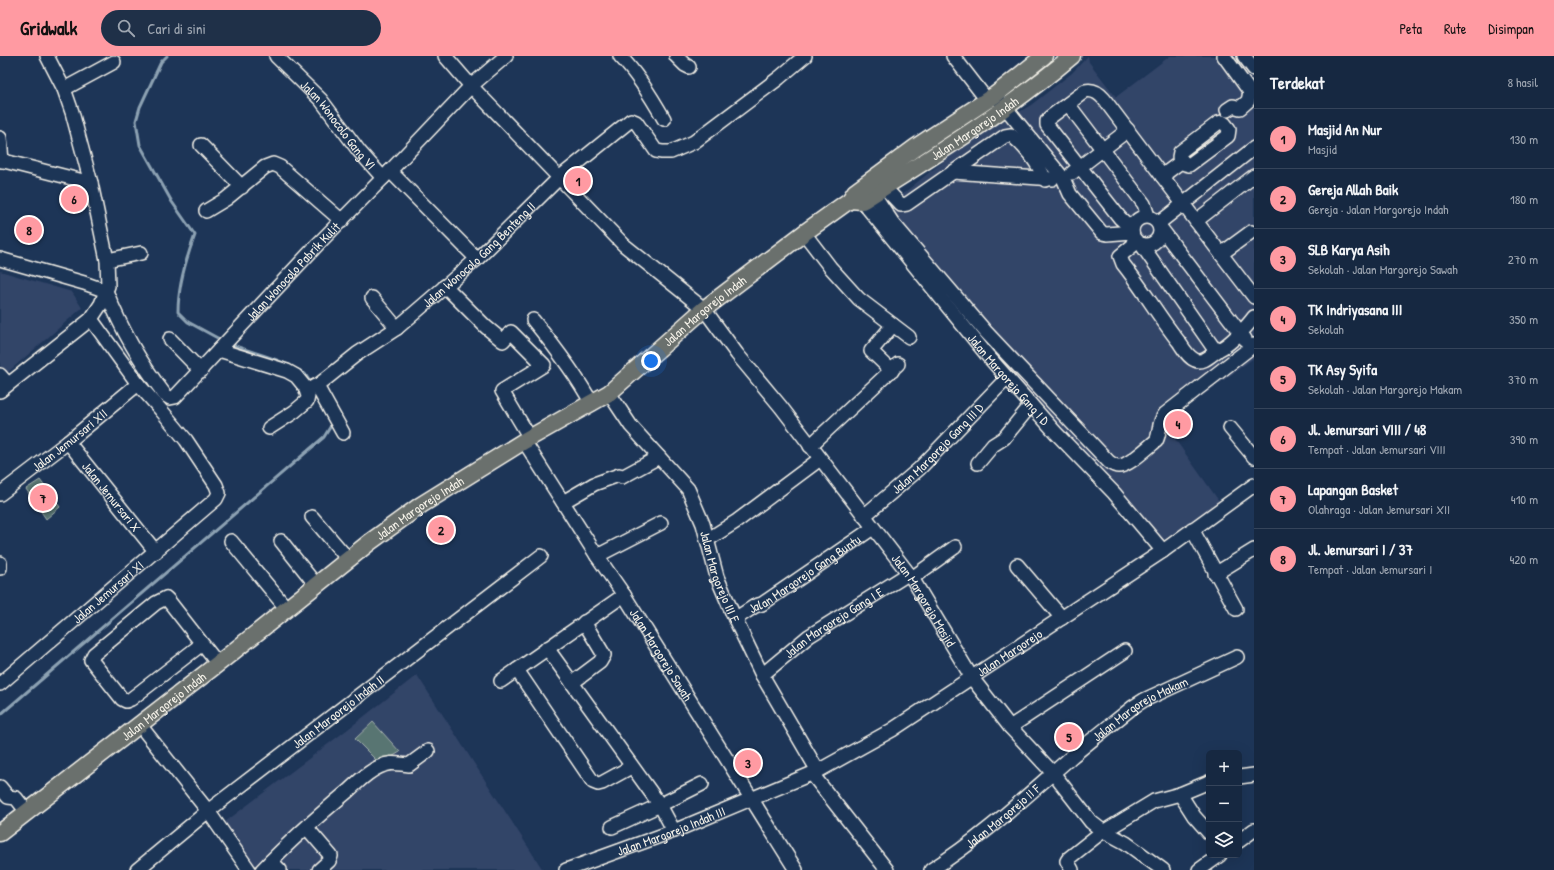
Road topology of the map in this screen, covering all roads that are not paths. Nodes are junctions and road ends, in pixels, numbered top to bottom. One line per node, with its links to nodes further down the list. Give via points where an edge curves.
1 (47, 56): 17 (street)
2 (276, 56): 33 (street, Jalan Wonocolo Gang VI, via 321,100 359,151)
3 (446, 56): 16 (street, Jalan Margorejo Masjid)
4 (506, 56): 16 (street, Jalan Wonocolo Pabrik Kulit)
5 (620, 56): 23 (street, via 643,83)
6 (676, 56): 14 (street)
7 (805, 56): 36 (street, Jalan Wonocolo Gang Benteng II, via 694,142 671,152 656,151 636,122 631,120)
8 (953, 56): 19 (street)
9 (1044, 56): 19 (main road, Jalan Margorejo Indah)
10 (1072, 56): 21 (main road, Jalan Margorejo Indah)
11 (1224, 56): 18 (street)
12 (1244, 56): 15 (street)
13 (114, 62): 17 (street)
14 (689, 67)
15 (1254, 69)
16 (471, 86): 33 (street, Jalan Wonocolo Pabrik Kulit); 36 (street, Jalan Margorejo Masjid)
17 (64, 89): 39 (street)
18 (1252, 91): 22 (street, via 1248,101 1240,108 1233,106)
19 (991, 98): 21 (street); 41 (main road, Jalan Margorejo Indah, via 916,147 855,192)
20 (1068, 104): 24 (street, via 1085,91 1095,91); 28 (street); 31 (street, via 1049,118 1047,123)
21 (1006, 109): 37 (street); 41 (main road, Jalan Margorejo Indah)
22 (1228, 110)
23 (664, 119)
24 (1128, 130): 28 (street); 34 (street)
25 (0, 138): 29 (street)
26 (201, 145): 40 (street)
27 (1254, 148): 42 (street)
28 (1103, 150): 31 (street); 46 (street)
29 (1, 160): 39 (street)
30 (1182, 161): 34 (street)
31 (1080, 168): 37 (street); 49 (street)
32 (952, 172): 38 (street); 38 (street, via 1005,136 1011,135 1041,170); 41 (street, via 907,204 901,205)
33 (387, 175): 44 (street, Jalan Wonocolo Pabrik Kulit); 53 (street, Jalan Wonocolo Gang VI)
34 (1162, 176): 42 (street)
35 (1254, 176): 45 (street)
36 (559, 178): 53 (street, Jalan Wonocolo Gang Benteng II); 59 (street, Jalan Margorejo Masjid, via 624,245)
37 (1063, 178): 38 (street); 49 (street, via 1070,194 1102,232)
38 (1045, 180)
39 (91, 183): 54 (street)
40 (242, 187): 43 (street); 44 (street, via 265,167 275,164)
41 (867, 195): 48 (main road, Jalan Margorejo Indah); 68 (street, via 986,332 1114,465 1129,462 1156,441 1160,422 1165,414); 72 (street, Jalan Margorejo Gang I D)
42 (1182, 204): 45 (street); 46 (street)
43 (206, 211)
44 (342, 221): 69 (street, Jalan Wonocolo Pabrik Kulit, via 271,292)
45 (1196, 221): 51 (street)
46 (1156, 222): 49 (street, via 1143,216 1136,221); 49 (street, via 1160,236 1154,243 1145,245); 65 (street)
47 (1251, 232): 51 (street)
48 (804, 233): 59 (main road, Jalan Margorejo Indah); 63 (street, via 848,287)
49 (1135, 237): 70 (street, via 1213,349); 70 (street, via 1120,256 1123,264 1170,330 1194,360 1200,361)
50 (141, 253): 54 (street)
51 (1222, 254): 57 (street)
52 (0, 259): 56 (street)
53 (477, 259): 55 (street, Jalan Wonocolo Gang Benteng II)
54 (107, 260): 56 (street)
55 (446, 286): 64 (street, Jalan Wonocolo Gang Benteng II); 82 (street, Jalan Margorejo Sawah, via 503,341 512,332 544,365 502,391)
56 (106, 291): 61 (street); 71 (street, Jalan Wonocolo Pabrik Kulit, via 128,340 165,395 172,398 177,396)
57 (1254, 297)
58 (372, 298): 64 (street)
59 (704, 309): 76 (main road, Jalan Margorejo Indah); 84 (street, Jalan Margorejo Masjid)
60 (1254, 317): 65 (street)
61 (91, 319): 73 (street); 74 (street)
62 (533, 320): 77 (street, via 557,350)
63 (893, 325): 66 (street); 84 (street, via 871,351 895,368)
64 (397, 328): 75 (street, Jalan Wonocolo Gang Benteng II)
65 (1240, 333): 68 (street); 70 (street)
66 (909, 338)
67 (170, 339): 71 (street)
68 (1253, 346)
69 (220, 349): 71 (street, Jalan Wonocolo Pabrik Kulit); 75 (street, via 287,371)
70 (1217, 351)
71 (201, 371)
72 (1007, 378): 78 (street, Jalan Margorejo Gang I D); 92 (street, Jalan Margorejo Gang III D, via 919,469)
73 (3, 383)
74 (138, 384): 83 (street, Jalan Jemursari XII); 103 (street, Jalan Jemursari XI, via 186,440 219,493 216,499)
75 (312, 388): 79 (street, via 305,403); 81 (street)
76 (608, 393): 77 (main road, Jalan Margorejo Indah); 85 (street, Jalan Margorejo III E, via 631,426)
77 (592, 404): 82 (main road, Jalan Margorejo Indah)
78 (1031, 405): 88 (street, via 1004,438 993,445); 101 (street, Jalan Margorejo Gang I D)
79 (269, 428)
80 (1230, 428): 86 (street)
81 (344, 434)
82 (527, 440): 91 (street, Jalan Margorejo Sawah); 106 (main road, Jalan Margorejo Indah, via 421,505)
83 (68, 442): 90 (street, Jalan Jemursari XII); 103 (street, Jalan Jemursari X)
84 (810, 446): 87 (street, Jalan Margorejo Masjid)
85 (659, 457): 91 (street, via 621,476 594,484); 97 (street, Jalan Margorejo III E, via 688,489)
86 (1254, 458)
87 (820, 459): 92 (street, Jalan Margorejo Masjid); 97 (street, via 749,513)
88 (978, 463)
89 (1254, 485): 96 (street, Jalan Margorejo)
90 (0, 494)
91 (563, 502): 105 (street, Jalan Margorejo Sawah)
92 (864, 516): 95 (street, Jalan Margorejo Masjid)
93 (312, 517): 106 (street)
94 (661, 523): 105 (street)
95 (873, 528): 111 (street, Jalan Margorejo Masjid); 117 (street, Jalan Margorejo Gang Buntu, via 762,604)
96 (1192, 529): 101 (street, Jalan Margorejo); 110 (street)
97 (707, 540): 117 (street, Jalan Margorejo III E, via 717,577)
98 (231, 541): 114 (street)
99 (281, 541): 112 (street)
100 (955, 547): 111 (street, Jalan Margorejo Gang I E)
101 (1164, 550): 116 (street, Jalan Margorejo)
102 (1254, 550): 110 (street)
103 (156, 552): 129 (street, Jalan Jemursari XI)
104 (541, 556): 144 (street, Jalan Margorejo Indah II)
105 (597, 556): 113 (street, Jalan Margorejo Sawah)
106 (348, 559): 112 (main road, Jalan Margorejo Indah)
107 (0, 563): 109 (street)
108 (1017, 565): 116 (street)
109 (0, 568)
110 (1216, 574): 115 (street)
111 (910, 576): 125 (street, Jalan Margorejo Gang I E, via 809,636); 126 (street, Jalan Margorejo Masjid)
112 (316, 585): 114 (main road, Jalan Margorejo Indah)
113 (624, 595): 118 (street); 142 (street, Jalan Margorejo Sawah)
114 (287, 609): 123 (main road, Jalan Margorejo Indah)
115 (1236, 609)
116 (1062, 618): 126 (street, Jalan Margorejo)
117 (735, 619): 125 (street, Jalan Margorejo III E)
118 (584, 622): 120 (street); 128 (street, via 604,655 600,662)
119 (202, 644): 119 (street, via 168,600 163,599 94,654 91,660 126,701); 123 (street)
120 (547, 648): 124 (street); 128 (street)
121 (1125, 650): 131 (street)
122 (1237, 657): 135 (street, Jalan Margorejo Makam, via 1144,700)
123 (218, 664): 130 (main road, Jalan Margorejo Indah)
124 (517, 670): 127 (street); 133 (street, via 593,782 602,784)
125 (762, 675): 134 (street, Jalan Margorejo III E)
126 (972, 678): 131 (street, Jalan Margorejo Masjid); 134 (street, Jalan Margorejo, via 892,730)
127 (501, 681)
128 (572, 683): 133 (street)
129 (0, 684)
130 (139, 724): 144 (street); 145 (main road, Jalan Margorejo Indah)
131 (1010, 727): 135 (street, Jalan Margorejo Masjid)
132 (428, 751): 147 (street, via 408,765 396,763 379,767)
133 (631, 767): 143 (street)
134 (815, 773): 142 (street, Jalan Margorejo); 161 (street, Jalan Margorejo III E)
135 (1053, 773): 151 (street, Jalan Margorejo Masjid, via 1091,822); 162 (street, Jalan Margorejo II F, via 992,826 958,853)
136 (1254, 775): 137 (street)
137 (1242, 777)
138 (1206, 783): 141 (street)
139 (702, 784): 143 (street)
140 (0, 787): 145 (street, via 8,796 16,798)
141 (1180, 794): 148 (street); 151 (street, via 1154,801)
142 (752, 799): 150 (street, Jalan Margorejo Indah III); 160 (street, Jalan Margorejo Sawah)
143 (660, 806): 146 (street); 150 (street)
144 (208, 811): 156 (street, Jalan Margorejo Indah II); 157 (street)
145 (27, 812): 152 (main road, Jalan Margorejo Indah)
146 (612, 827)
147 (307, 828): 155 (street); 158 (street, via 331,856)
148 (1206, 830)
149 (1254, 830): 153 (street)
150 (674, 831): 159 (street, Jalan Margorejo Indah III)
151 (1105, 832): 163 (street, via 1068,858); 164 (street, Jalan Margorejo Masjid, via 1126,843)
152 (0, 833)
153 (1242, 839)
154 (1216, 858): 165 (street)
155 (271, 867)
156 (137, 870)
157 (249, 870)
158 (319, 870)
159 (566, 870)
160 (796, 870)
161 (887, 870)
162 (931, 870)
163 (1072, 870)
164 (1163, 870)
165 (1199, 870)

